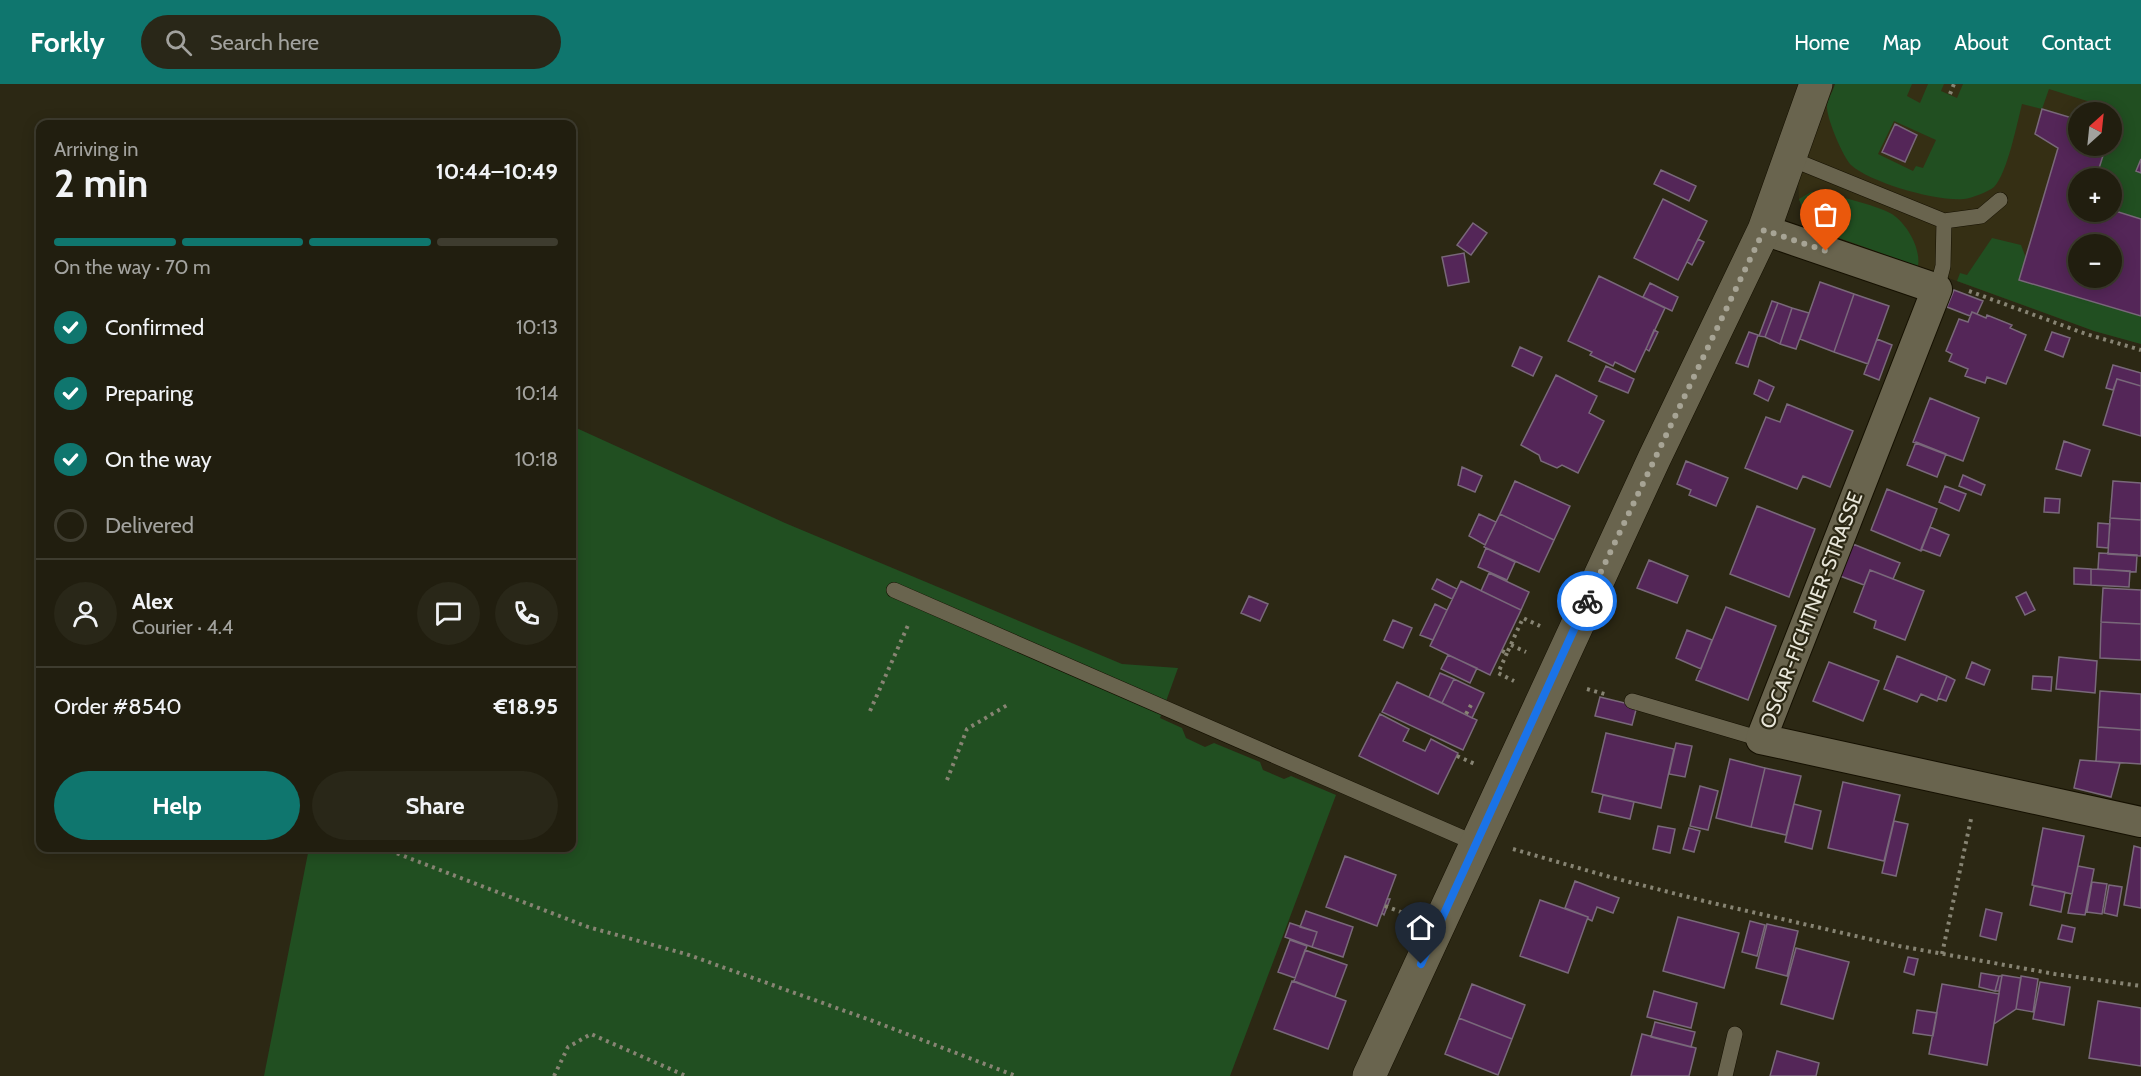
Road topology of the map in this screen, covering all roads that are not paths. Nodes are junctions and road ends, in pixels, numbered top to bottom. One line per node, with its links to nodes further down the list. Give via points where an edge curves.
1 (1816, 84): 2 (street)
2 (1789, 158): 4 (lane); 5 (street)
3 (2000, 200): 4 (lane, via 1981,216)
4 (1944, 221): 6 (lane)
5 (1764, 230): 6 (street); 11 (street, via 1653,459)
6 (1937, 290): 9 (street, OSCAR-FICHTNER-STRASSE)
7 (894, 590): 11 (lane)
8 (1632, 700): 9 (lane)
9 (1761, 739): 10 (street, OSCAR-FICHTNER-STRASSE)
10 (2141, 822)
11 (1477, 844): 13 (street)
12 (1735, 1034): 14 (lane)
13 (1369, 1076)
14 (1725, 1076)

